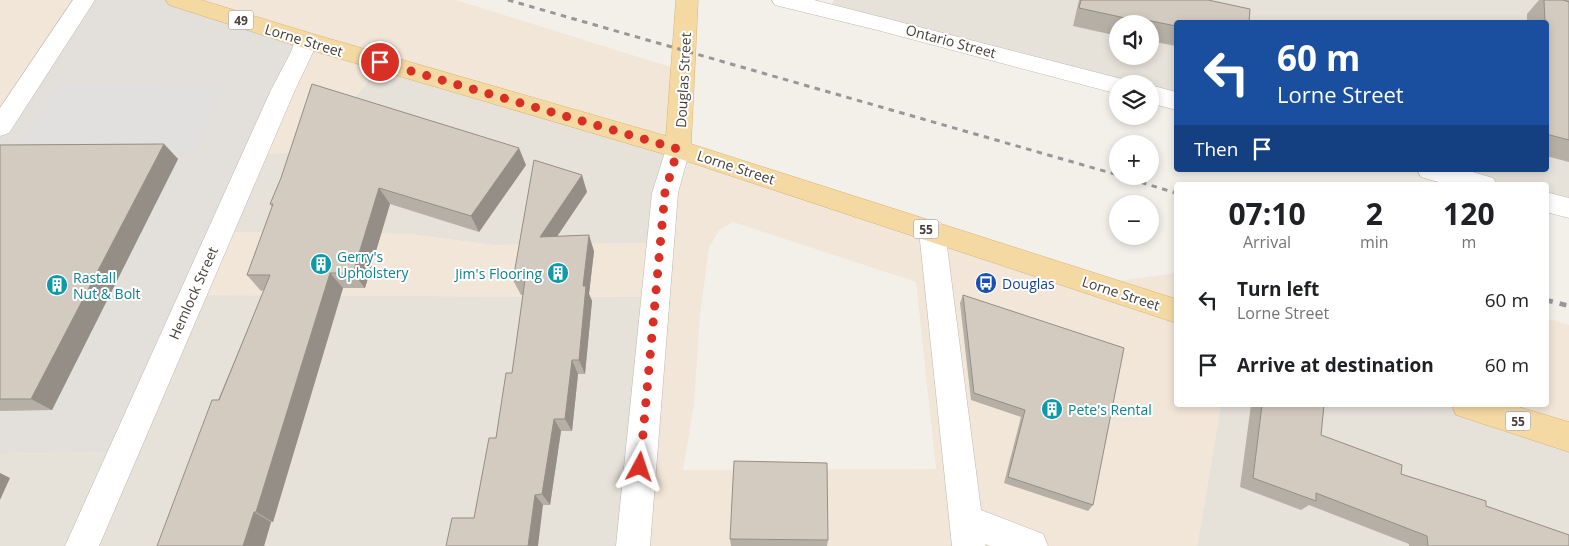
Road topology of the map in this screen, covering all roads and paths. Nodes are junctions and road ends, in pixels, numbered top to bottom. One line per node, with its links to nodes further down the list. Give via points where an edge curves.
1 (84, 0): 9 (street)
2 (177, 0): 5 (main road, Lorne Street / 49)
3 (687, 0): 10 (main road, Douglas Street)
4 (783, 0): 6 (street, Ontario Street)
5 (305, 40): 10 (main road, Lorne Street / 49); 20 (street, Hemlock Street)
6 (1109, 84)
7 (1159, 96): 8 (street)
8 (1174, 100)
9 (0, 127)
10 (678, 149): 15 (main road, Lorne Street / 55); 21 (street, Douglas Street, via 665,192)
11 (1437, 172): 12 (street)
12 (1473, 182)
13 (1549, 203): 14 (street)
14 (1569, 208)
15 (932, 231): 16 (main road, Lorne Street / 55); 19 (street)
16 (1174, 310)
17 (1473, 407): 18 (main road, 55)
18 (1569, 437)
19 (968, 533): 22 (street)
20 (82, 546)
21 (633, 546)
22 (1030, 546)

